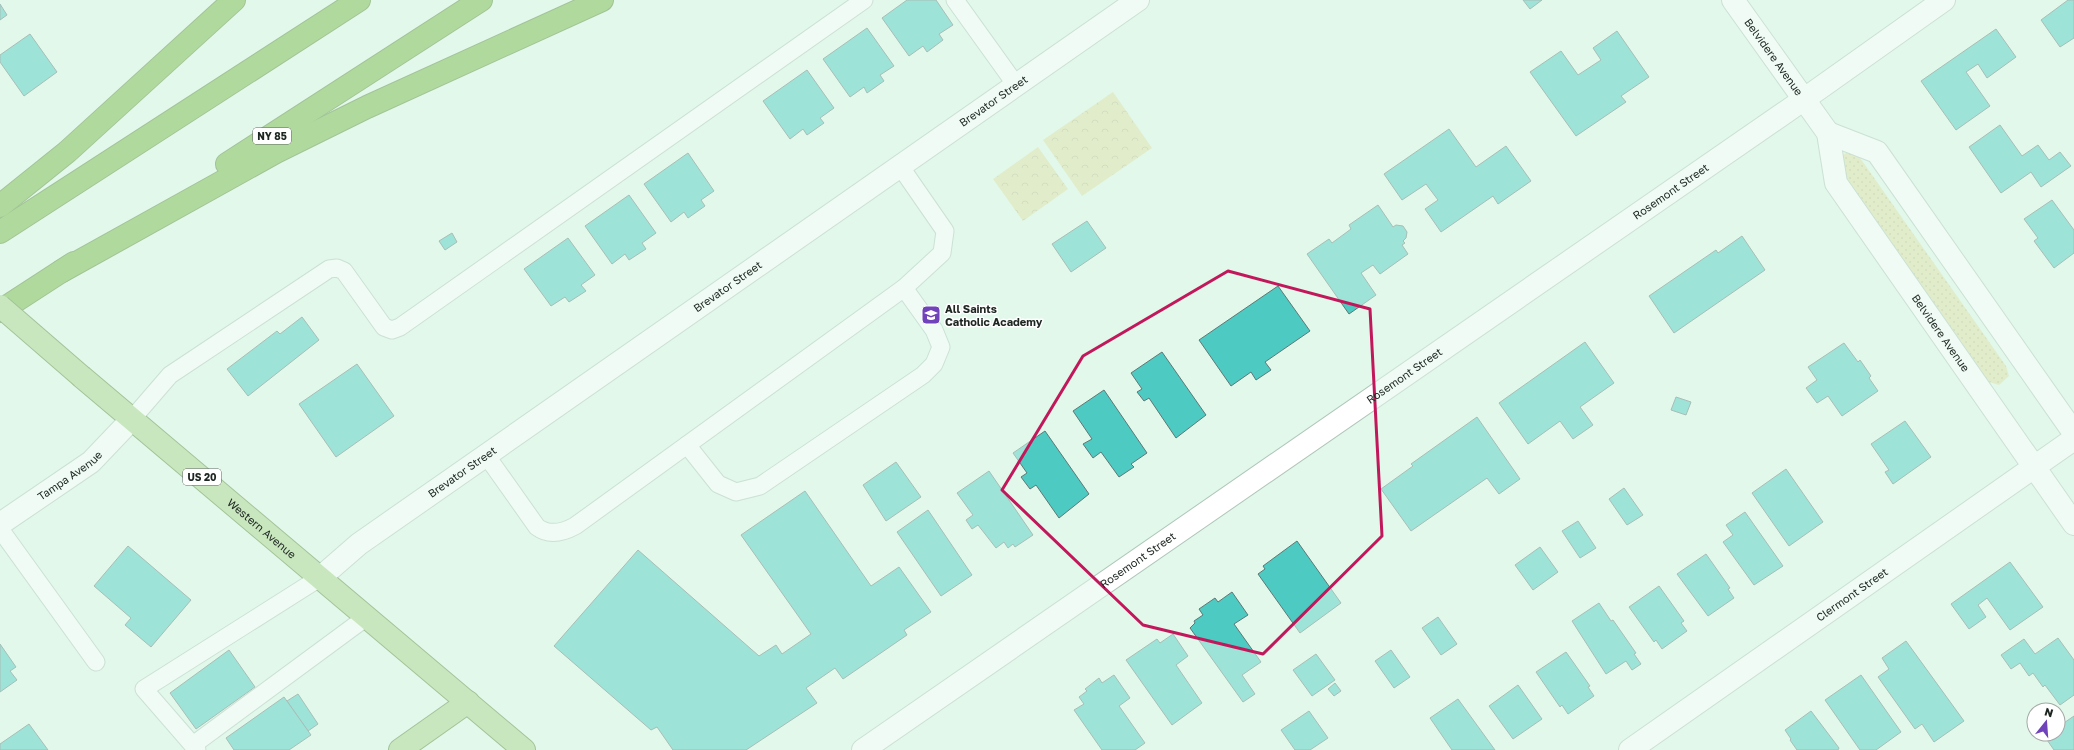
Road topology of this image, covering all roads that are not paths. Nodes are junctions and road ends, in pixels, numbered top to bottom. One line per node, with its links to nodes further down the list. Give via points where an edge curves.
1 (234, 0): 14 (highway, via 68,152)
2 (359, 0): 15 (highway)
3 (481, 0): 16 (highway, NY 85)
4 (602, 0): 16 (highway, via 367,107 276,152)
5 (864, 0): 20 (lane, via 400,327 392,330 384,327 344,271 337,268 328,269 170,375)
6 (955, 0): 10 (lane)
7 (1138, 0): 10 (street, Brevator Street)
8 (1733, 0): 11 (street, Belvidere Avenue)
9 (1944, 0): 11 (street, Rosemont Street)
10 (1016, 84): 13 (street, Brevator Street)
11 (1803, 100): 12 (street, Belvidere Avenue); 36 (street, Rosemont Street)
12 (1828, 133): 21 (street, via 1877,152); 25 (street, Belvidere Avenue, via 1836,183)
13 (900, 166): 17 (lane, via 945,231 942,254); 24 (street, Brevator Street)
14 (0, 206)
15 (0, 232)
16 (62, 271): 19 (highway, NY 85)
17 (904, 288): 23 (lane); 23 (lane, via 934,330 940,347 934,364 923,375 760,486 736,492 718,484)
18 (0, 306): 20 (main road, Western Avenue / US 20, bridge)
19 (0, 311)
20 (132, 419): 26 (street, Tampa Avenue, via 91,462); 29 (main road, Western Avenue / US 20)
21 (2074, 433)
22 (2074, 439): 25 (street, Clermont Street)
23 (687, 445): 24 (lane, via 563,533 544,532 537,527)
24 (486, 455): 29 (street, Brevator Street, via 359,544)
25 (2034, 468): 27 (street, Belvidere Avenue); 37 (street, Clermont Street)
26 (0, 524)
27 (2074, 524)
28 (0, 528): 31 (lane)
29 (321, 577): 30 (main road, Western Avenue / US 20); 33 (lane, via 144,689)
30 (368, 616): 32 (main road, Western Avenue / US 20); 33 (lane)
31 (96, 662)
32 (468, 702): 34 (main road); 35 (main road, Western Avenue / US 20)
33 (195, 748)
34 (400, 750)
35 (524, 750)
36 (862, 750)
37 (1630, 750)

